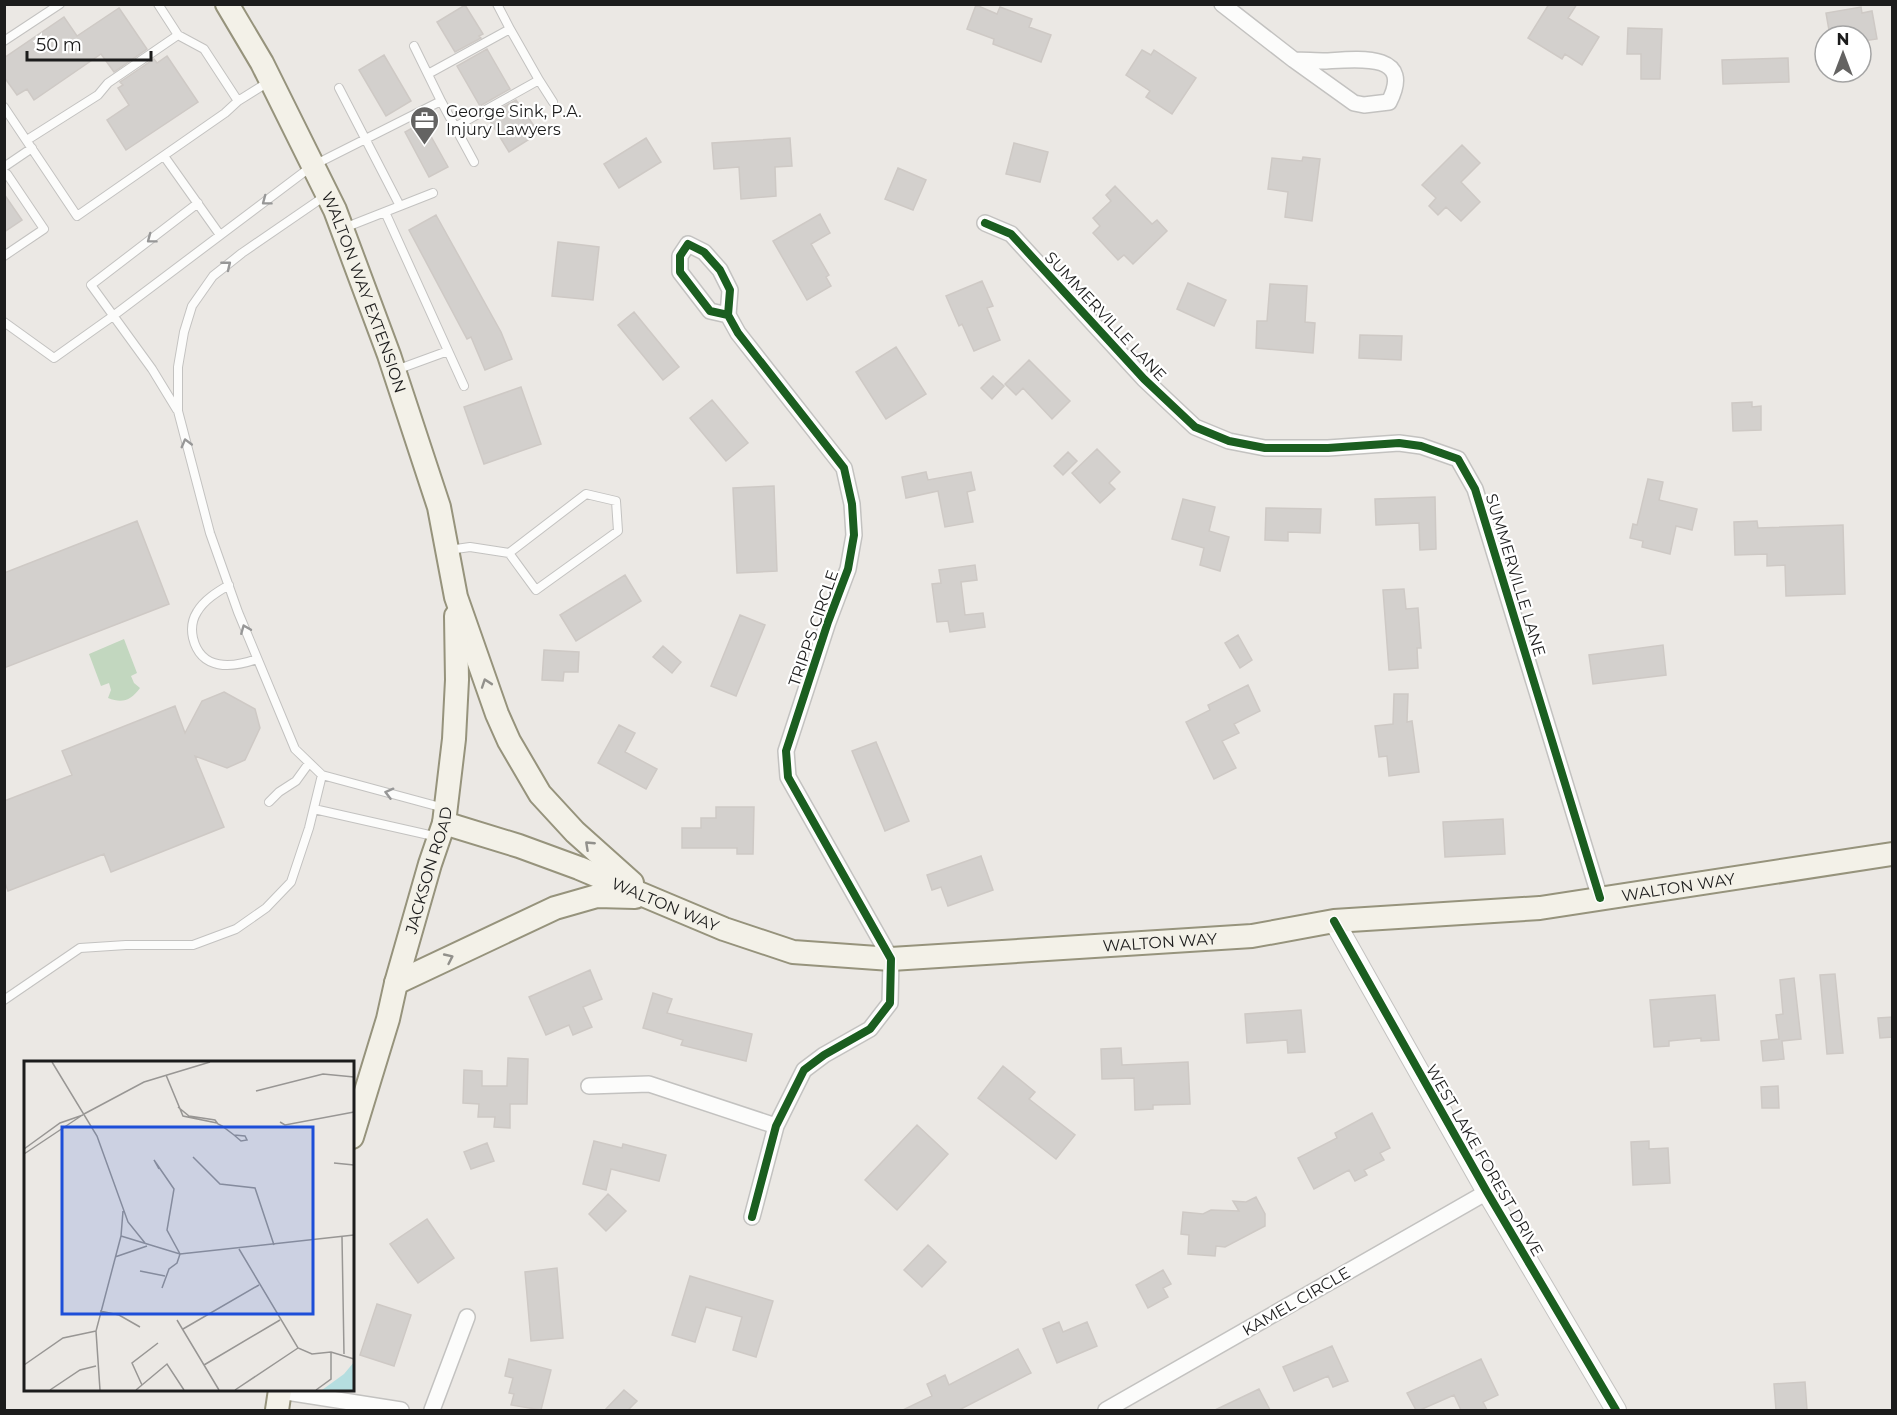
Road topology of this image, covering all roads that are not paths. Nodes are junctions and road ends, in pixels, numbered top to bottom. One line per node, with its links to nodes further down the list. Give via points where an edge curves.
1 (60, 4): 8 (lane)
2 (158, 4): 7 (lane)
3 (227, 4): 13 (main road, WALTON WAY EXTENSION)
4 (497, 4): 6 (lane)
5 (1222, 4): 10 (street)
6 (510, 28): 11 (lane); 12 (lane)
7 (178, 35): 15 (lane, via 204,49); 21 (lane, via 108,83 98,95)
8 (4, 41)
9 (414, 46): 11 (lane)
10 (1294, 60): 10 (street, via 1354,103 1389,102 1394,92 1396,78 1392,69 1380,62)
11 (428, 75): 16 (lane)
12 (539, 80): 17 (lane); 19 (lane)
13 (271, 81): 15 (lane); 25 (main road, WALTON WAY EXTENSION)
14 (339, 88): 20 (lane)
15 (238, 101): 23 (lane)
16 (441, 101): 19 (lane); 20 (lane)
17 (553, 102)
18 (4, 107): 21 (lane)
19 (455, 127): 24 (lane)
20 (365, 139): 25 (lane); 30 (lane)
21 (27, 140): 22 (lane)
22 (32, 148): 23 (lane, via 77,216); 26 (lane)
23 (164, 156): 29 (lane)
24 (474, 162)
25 (312, 166): 28 (main road, WALTON WAY EXTENSION); 34 (lane, one-way to 34)
26 (5, 171): 35 (lane, via 44,230)
27 (433, 193): 30 (lane)
28 (328, 194): 33 (main road, WALTON WAY EXTENSION); 42 (lane, one-way to 28, via 178,367 184,332 192,306 207,284 242,253)
29 (198, 203): 34 (lane); 37 (lane, one-way to 37, via 91,285)
30 (400, 206): 31 (lane)
31 (385, 212): 33 (lane); 39 (lane)
32 (985, 223): 55 (street, SUMMERVILLE LANE, via 1011,234 1144,379 1195,427 1229,441 1265,448 1399,443 1458,459 1475,489)
33 (342, 228): 40 (main road, WALTON WAY EXTENSION)
34 (220, 235): 37 (lane)
35 (4, 256)
36 (728, 315): 57 (street, TRIPPS CIRCLE, via 844,468 852,504 854,535 850,558 786,751 788,777)
37 (113, 316): 38 (lane, via 54,358); 42 (lane)
38 (4, 322)
39 (448, 351): 40 (lane); 41 (lane)
40 (394, 371): 43 (main road, WALTON WAY EXTENSION, via 439,507)
41 (464, 386)
42 (178, 411): 45 (lane, one-way to 42, via 210,533)
43 (447, 550): 44 (lane, via 471,548); 46 (main road, WALTON WAY EXTENSION)
44 (509, 553): 44 (lane, via 586,494 616,501 618,531 536,590)
45 (229, 585): 47 (lane, one-way to 45); 47 (lane, via 198,610 191,632 195,644 201,656 212,663 241,665)
46 (456, 597): 52 (main road, JACKSON ROAD, via 458,680); 54 (main road, one-way to 46, via 575,832 540,794 497,714)
47 (257, 659): 48 (lane, via 295,749)
48 (309, 763): 49 (lane); 50 (lane, via 296,781)
49 (322, 775): 51 (lane); 52 (lane, one-way to 49)
50 (269, 802)
51 (314, 809): 52 (lane); 59 (lane, via 291,882 266,908 236,929 193,945 80,948)
52 (443, 822): 54 (main road, WALTON WAY, via 579,868); 58 (main road, JACKSON ROAD)
53 (1893, 854): 55 (main road, WALTON WAY)
54 (649, 898): 57 (main road, WALTON WAY, via 793,952); 58 (main road, one-way to 54, via 555,908 597,896)
55 (1600, 898): 56 (main road, WALTON WAY, via 1540,908)
56 (1334, 921): 57 (main road, WALTON WAY, via 1252,936); 63 (street, WEST LAKE FOREST DRIVE)
57 (891, 959): 61 (street, via 890,1003 870,1029 824,1054 804,1070)
58 (396, 983): 62 (main road, JACKSON ROAD)
59 (4, 1000)
60 (589, 1086): 61 (street, via 649,1084)
61 (776, 1126): 64 (street)
62 (354, 1130)
63 (1486, 1192): 69 (street, KAMEL CIRCLE); 70 (street, WEST LAKE FOREST DRIVE)
64 (752, 1217)
65 (466, 1317): 68 (street)
66 (279, 1397): 67 (street)
67 (401, 1410)
68 (432, 1410)
69 (1106, 1410)
70 (1616, 1410)

